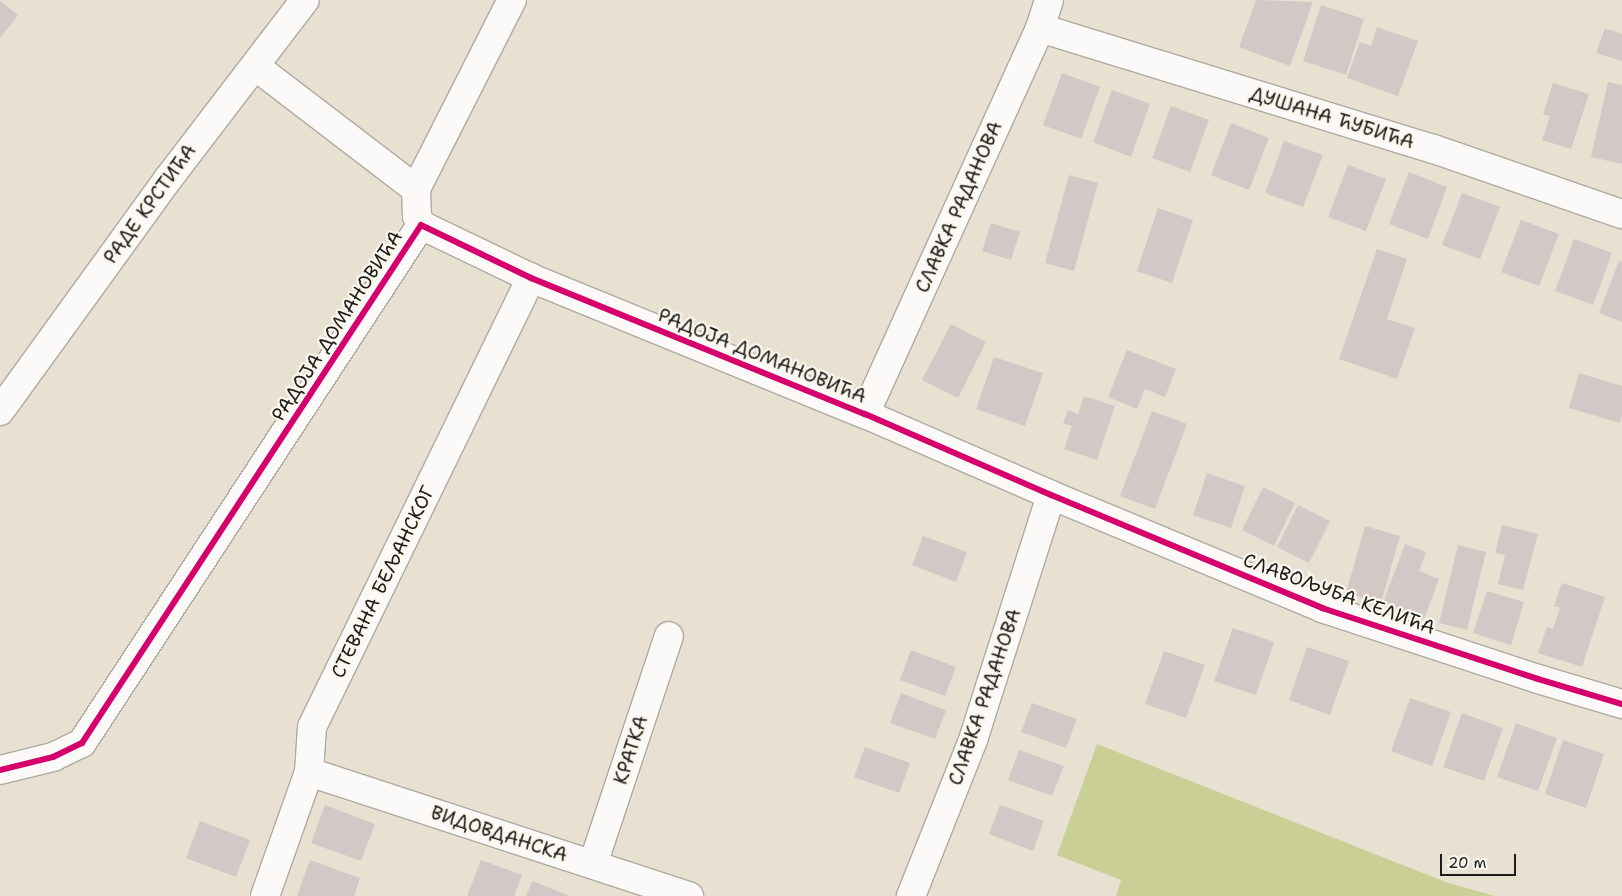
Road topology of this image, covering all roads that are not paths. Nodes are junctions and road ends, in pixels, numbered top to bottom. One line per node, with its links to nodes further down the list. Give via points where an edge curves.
1 (304, 0): 5 (street, РАДЕ КРСТИЋА)
2 (512, 0): 6 (street)
3 (1049, 0): 4 (street, СЛАВКА РАДАНОВА)
4 (1040, 28): 7 (street, ДУШАНА ЋУБИЋА, via 1434,150); 11 (street, СЛАВКА РАДАНОВА)
5 (255, 66): 6 (street); 10 (street, РАДЕ КРСТИЋА, via 168,179)
6 (416, 189): 8 (street, РАДОЈА ДОМАНОВИЋА, via 417,216)
7 (1622, 214)
8 (421, 225): 9 (street, РАДОЈА ДОМАНОВИЋА); 15 (street, РАДОЈА ДОМАНОВИЋА, via 82,743 53,757)
9 (531, 278): 11 (street, РАДОЈА ДОМАНОВИЋА); 16 (street, СТЕВАНА БЕЉАНСКОГ, via 312,727)
10 (0, 411)
11 (865, 414): 12 (street, РАДОЈА ДОМАНОВИЋА)
12 (1052, 495): 14 (street, СЛАВОЉУБА КЕЛИЋА, via 1322,608); 20 (street, СЛАВКА РАДАНОВА, via 973,740)
13 (668, 636): 17 (street, КРАТКА)
14 (1622, 704)
15 (0, 770)
16 (309, 772): 17 (street, ВИДОВДАНСКА); 18 (street, СТЕВАНА БЕЉАНСКОГ)
17 (593, 864): 19 (street, ВИДОВДАНСКА)
18 (264, 896)
19 (689, 896)
20 (911, 896)

